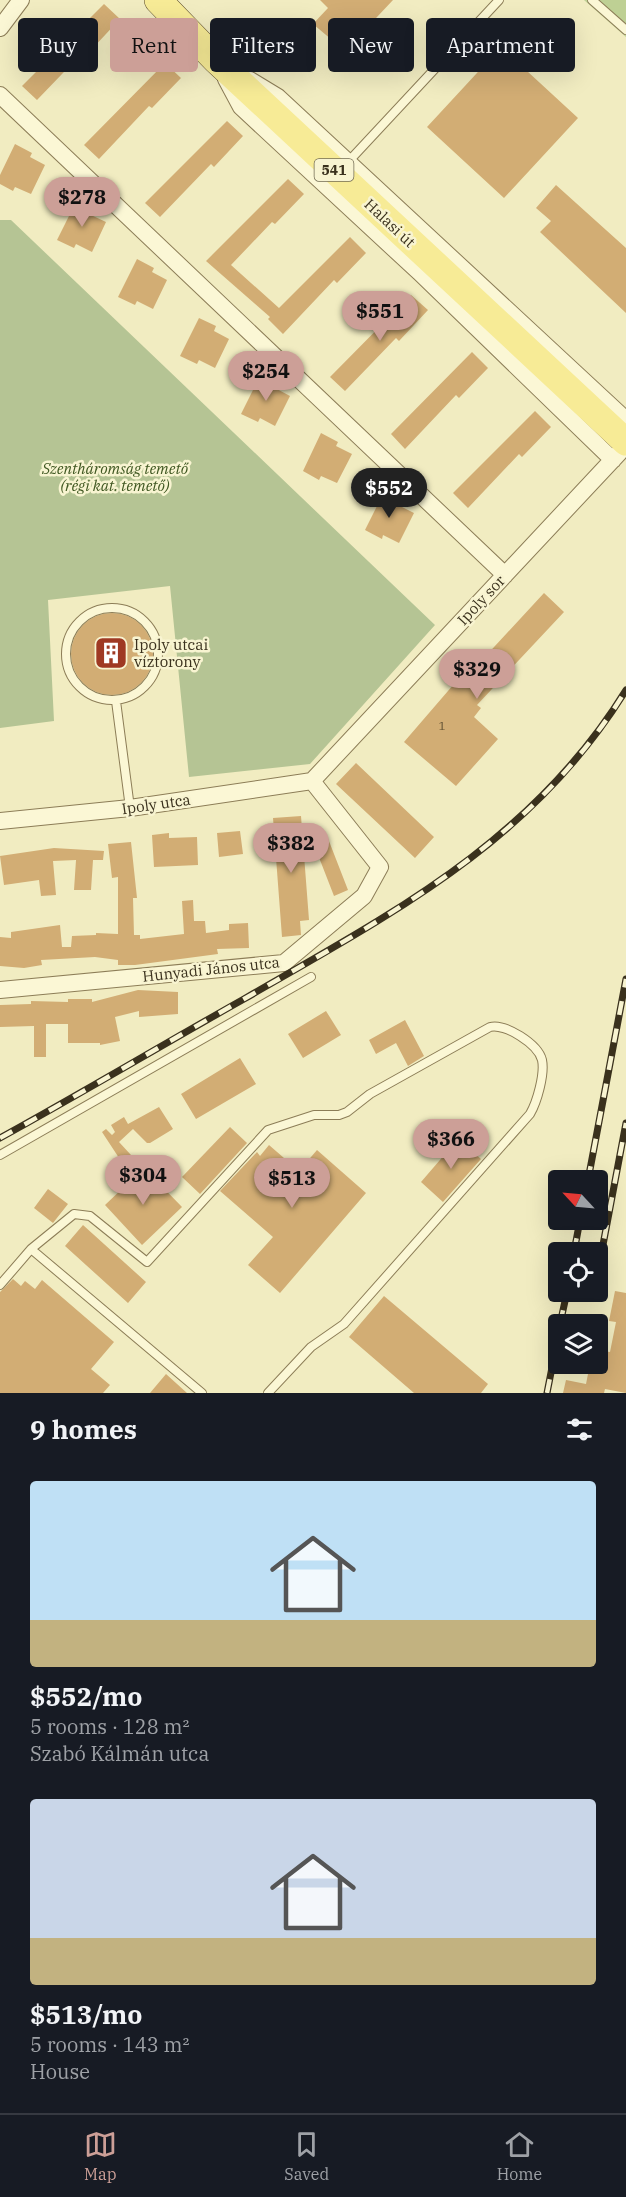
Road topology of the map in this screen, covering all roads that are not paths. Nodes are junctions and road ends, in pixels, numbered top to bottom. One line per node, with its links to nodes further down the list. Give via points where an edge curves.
1 (21, 0): 5 (street)
2 (158, 0): 7 (main road, Halasi út / 541)
3 (499, 0): 12 (lane)
4 (592, 0): 6 (lane)
5 (0, 28)
6 (626, 30)
7 (210, 54)
8 (223, 72): 15 (street, via 242,107)
9 (229, 72): 15 (main road, Halasi út / 541, via 451,280)
10 (236, 72): 12 (street, via 279,97)
11 (0, 95): 16 (street)
12 (348, 162): 13 (street)
13 (626, 420)
14 (626, 446): 15 (street, Ipoly sor)
15 (619, 451): 16 (street, Ipoly sor)
16 (505, 575): 18 (street, Ipoly sor)
17 (116, 701): 17 (lane, via 138,693 150,681 157,665 158,647 141,618 126,610 109,608 92,612 78,623 66,656 70,674 80,688 95,697); 19 (lane)
18 (312, 781): 19 (street, Ipoly utca); 22 (street, Hunyadi János utca, via 380,867 364,896 284,963)
19 (130, 808): 20 (street, Ipoly utca)
20 (0, 821)
21 (311, 978): 23 (lane)
22 (0, 990)
23 (0, 1155)
24 (31, 1249): 25 (lane); 26 (lane); 27 (lane, via 74,1214 90,1216 147,1262 268,1130 314,1115 348,1112 370,1094 490,1027 512,1029 541,1056 543,1064 530,1114 344,1324 311,1347)
25 (0, 1285)
26 (202, 1393)
27 (268, 1393)

